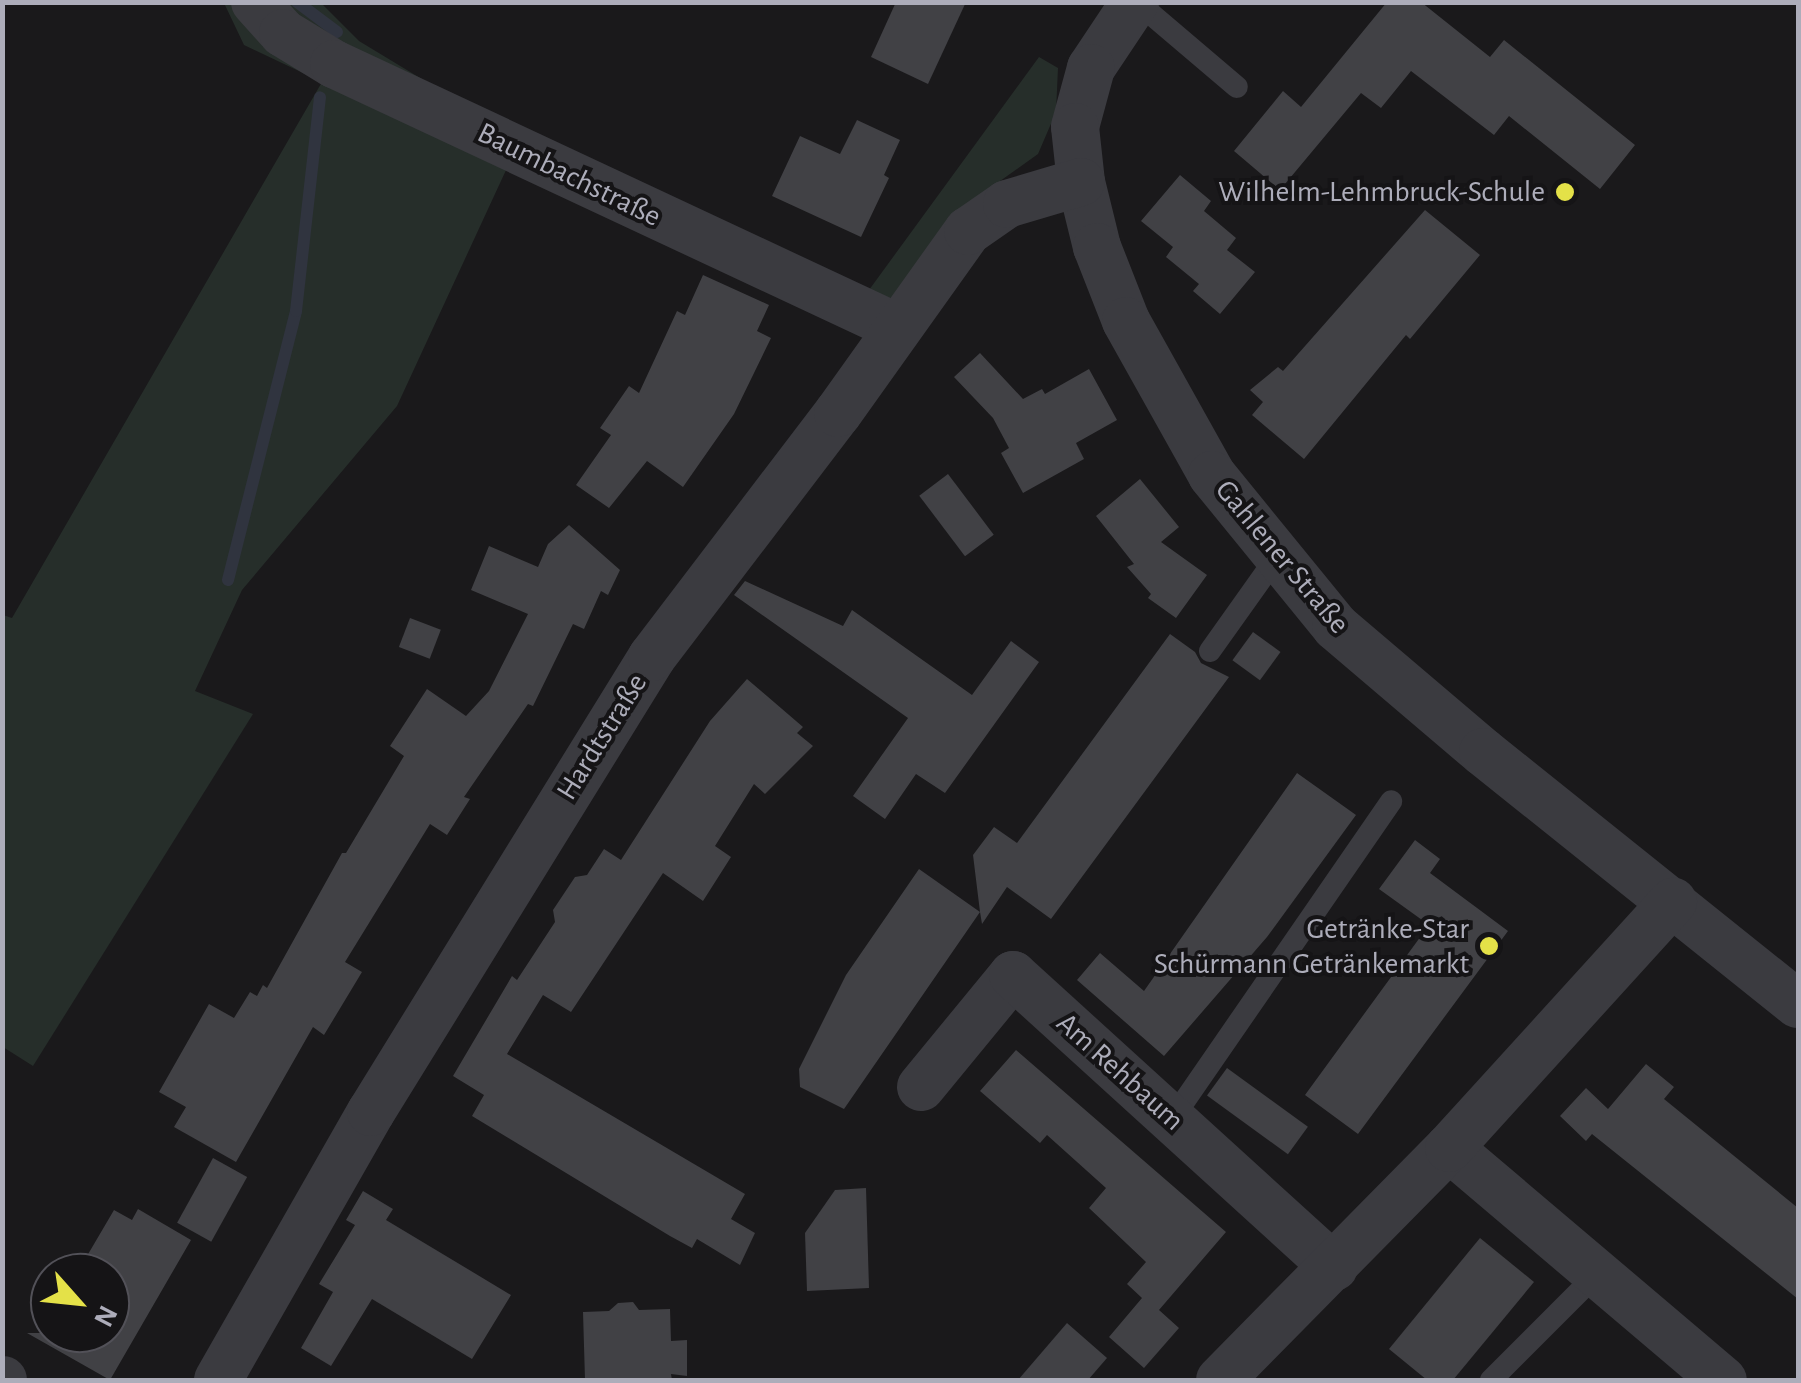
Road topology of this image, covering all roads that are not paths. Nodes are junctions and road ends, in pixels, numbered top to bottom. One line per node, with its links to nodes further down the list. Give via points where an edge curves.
1 (254, 2): 5 (street, Baumbachstraße, via 283,33 334,64)
2 (1136, 2): 3 (lane); 4 (street, Gahlener Straße, via 1091,68 1075,128)
3 (1237, 87)
4 (1080, 182): 5 (street, Hardtstraße, via 1007,204 968,230); 6 (street, Gahlener Straße, via 1096,247 1126,321 1212,475)
5 (896, 327): 16 (street, Hardtstraße, via 652,657 371,1112)
6 (1276, 558): 7 (lane); 9 (street, Gahlener Straße, via 1336,627)
7 (1210, 651)
8 (1391, 801): 12 (lane)
9 (1672, 902): 10 (street, Gahlener Straße); 13 (street)
10 (1798, 1004)
11 (920, 1088): 12 (street, Am Rehbaum, via 1013,974)
12 (1172, 1119): 14 (street, Am Rehbaum)
13 (1449, 1148): 14 (street); 15 (street)
14 (1334, 1267): 17 (street)
15 (1594, 1276): 18 (lane); 19 (street)
16 (218, 1380)
17 (1220, 1380)
18 (1491, 1380)
19 (1723, 1380)

